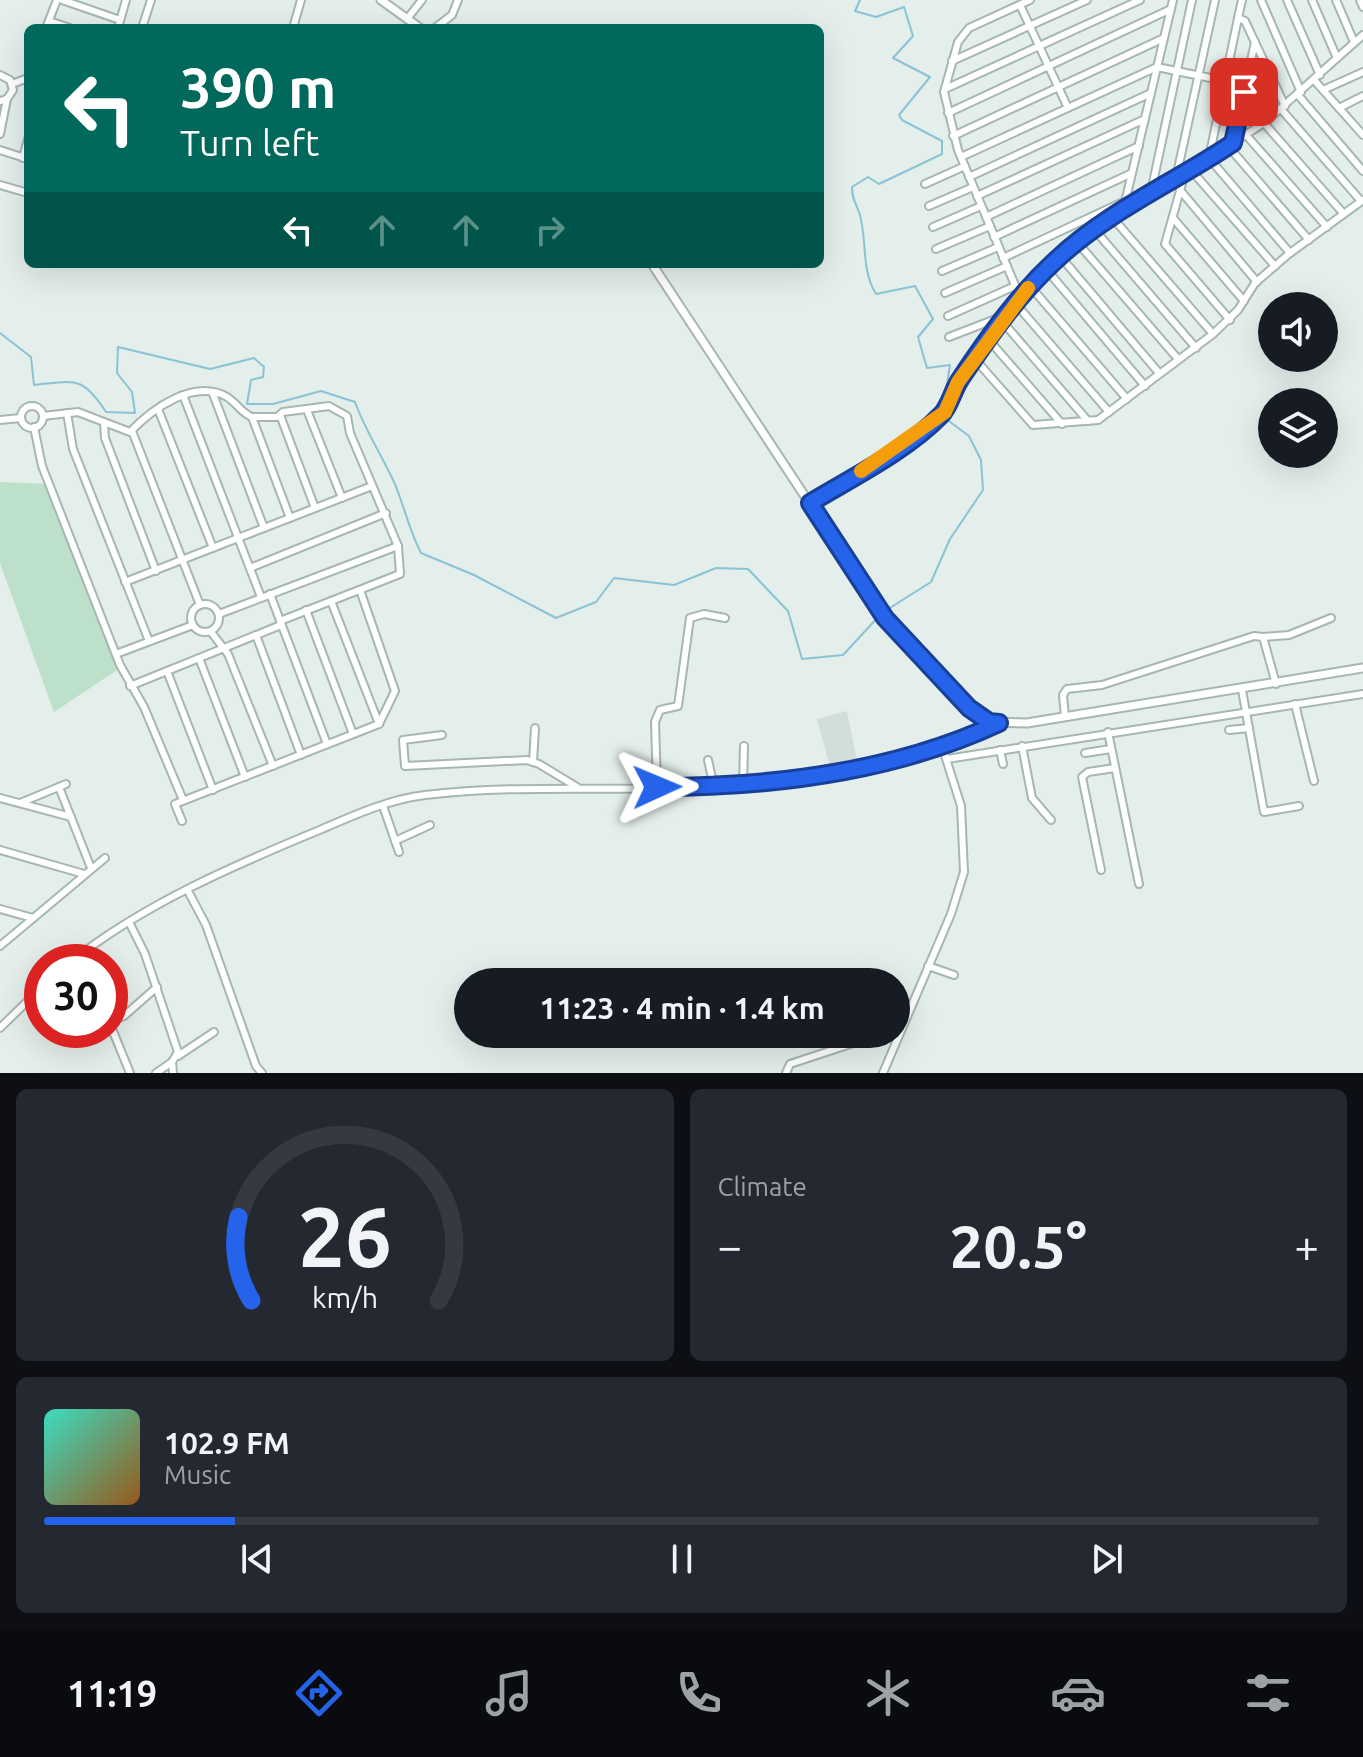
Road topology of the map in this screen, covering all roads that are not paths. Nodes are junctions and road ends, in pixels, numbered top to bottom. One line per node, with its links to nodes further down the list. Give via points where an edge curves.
1 (60, 0): 25 (street); 26 (street)
2 (126, 0): 26 (street)
3 (151, 0): 27 (street)
4 (301, 0): 28 (street)
5 (381, 0): 24 (street)
6 (422, 0): 24 (street)
7 (458, 0): 30 (street, via 452,15)
8 (1030, 0): 20 (street)
9 (1087, 0): 31 (street)
10 (1140, 0): 36 (street)
11 (1173, 0): 22 (street)
12 (1192, 0): 41 (street)
13 (1215, 0): 44 (street)
14 (1242, 0): 23 (street)
15 (1261, 0): 53 (street)
16 (1287, 0): 45 (street)
17 (1312, 0): 37 (street)
18 (1336, 0): 35 (street)
19 (1360, 0): 21 (street)
20 (1020, 5): 31 (street); 38 (street, via 969,28)
21 (1363, 7)
22 (1171, 9): 33 (street); 39 (street)
23 (1238, 18): 34 (street); 47 (street)
24 (407, 19): 29 (street)
25 (48, 24)
26 (119, 24)
27 (143, 24)
28 (294, 24)
29 (414, 24)
30 (440, 24)
31 (1030, 26): 36 (street); 38 (street)
32 (1363, 35): 35 (street)
33 (1164, 38): 40 (street); 49 (street)
34 (1255, 42): 56 (street); 68 (street)
35 (1354, 42): 37 (street)
36 (1039, 46): 39 (street); 50 (street)
37 (1337, 58): 45 (street)
38 (952, 61): 50 (street)
39 (1049, 66): 49 (street); 59 (street)
40 (1157, 67): 41 (street); 52 (street); 57 (street)
41 (1177, 71): 44 (street); 85 (street)
42 (1363, 72): 51 (street)
43 (0, 75): 48 (street)
44 (1199, 76): 47 (street); 79 (street)
45 (1317, 78): 51 (street); 53 (street)
46 (24, 80): 48 (street)
47 (1225, 81): 73 (street)
48 (12, 84): 55 (street)
49 (1058, 87): 57 (street); 66 (street)
50 (945, 89): 59 (street)
51 (1323, 90): 58 (street)
52 (1151, 93): 60 (street); 78 (street)
53 (1300, 93): 56 (street); 76 (street)
54 (1363, 96): 58 (street)
55 (4, 100): 64 (street)
56 (1283, 107): 62 (street); 87 (street)
57 (1068, 108): 71 (street)
58 (1339, 108): 63 (street)
59 (948, 113): 66 (street)
60 (1145, 119): 69 (street); 86 (street)
61 (1363, 120): 63 (street)
62 (1264, 123): 67 (street); 92 (street)
63 (1353, 124): 65 (street)
64 (0, 134)
65 (1363, 135)
66 (953, 136): 71 (street)
67 (1247, 136): 68 (street); 98 (street)
68 (1230, 144): 73 (street); 101 (street)
69 (1139, 146): 77 (street); 93 (street)
70 (0, 150): 72 (street)
71 (961, 157): 74 (street)
72 (24, 158)
73 (1209, 158): 75 (street); 105 (street)
74 (965, 166): 78 (street); 80 (street)
75 (1191, 170): 79 (street); 109 (street)
76 (1363, 171)
77 (1132, 173): 88 (street); 100 (street)
78 (969, 177): 82 (street)
79 (1178, 177): 83 (street); 85 (street)
80 (925, 184)
81 (0, 185): 84 (street)
82 (973, 187): 86 (street); 89 (street)
83 (1180, 190): 95 (street); 113 (street)
84 (24, 192)
85 (1151, 192): 91 (street)
86 (977, 196): 90 (street)
87 (1362, 200): 92 (street)
88 (1125, 201): 91 (street); 107 (street)
89 (929, 206)
90 (981, 206): 93 (street); 97 (street)
91 (1123, 211): 94 (street)
92 (1343, 213): 98 (street)
93 (986, 217): 96 (street)
94 (1112, 217): 99 (street); 122 (street)
95 (1173, 218): 118 (street); 121 (street, via 1165,244)
96 (990, 226): 100 (street); 104 (street)
97 (933, 227)
98 (1327, 227): 101 (street)
99 (1094, 229): 102 (street); 125 (street)
100 (994, 237): 103 (street)
101 (1309, 240): 105 (street)
102 (1077, 242): 106 (street); 127 (street)
103 (998, 247): 107 (street); 112 (street)
104 (936, 249)
105 (1290, 253): 109 (street)
106 (1060, 256): 111 (street); 128 (street)
107 (1003, 258): 108 (street)
108 (1007, 266): 114 (street); 116 (street)
109 (1275, 266): 113 (street)
110 (655, 268): 149 (street)
111 (1046, 269): 115 (street); 129 (street)
112 (942, 271)
113 (1257, 282): 118 (street)
114 (1015, 286): 117 (street); 119 (street)
115 (1030, 286): 117 (street); 132 (street)
116 (945, 293)
117 (1018, 300): 120 (street); 135 (street)
118 (1244, 301): 121 (street)
119 (948, 316)
120 (1004, 318): 123 (street); 124 (street); 142 (street)
121 (1230, 320): 122 (street)
122 (1213, 334): 125 (street)
123 (949, 337)
124 (988, 339): 126 (street); 144 (street)
125 (1196, 348): 127 (street)
126 (974, 358): 144 (street, via 1029,422 1039,427); 149 (street, via 945,412)
127 (1178, 359): 128 (street)
128 (1159, 373): 129 (street)
129 (1145, 386): 132 (street)
130 (213, 394): 131 (street); 139 (street, via 225,396); 153 (street)
131 (183, 395): 133 (street); 154 (street)
132 (1127, 399): 135 (street)
133 (158, 409): 146 (street); 156 (street)
134 (307, 410): 137 (street); 147 (street, via 329,406 347,416); 148 (street)
135 (1109, 412): 142 (street)
136 (67, 413): 138 (street); 143 (street); 160 (street, via 73,449)
137 (280, 415): 139 (street); 150 (street)
138 (43, 416): 140 (street, via 31,406); 145 (street)
139 (252, 417): 152 (street)
140 (21, 418): 141 (street); 145 (street)
141 (0, 420)
142 (1088, 421): 144 (street)
143 (104, 423): 146 (street); 159 (street, via 105,438)
144 (1062, 424)
145 (34, 427): 179 (street, via 42,466)
146 (132, 431): 157 (street)
147 (372, 486): 148 (street); 151 (street)
148 (342, 498): 150 (street)
149 (810, 503): 190 (street, via 885,618 969,708)
150 (315, 508): 152 (street)
151 (386, 513): 155 (street); 158 (street)
152 (290, 518): 153 (street)
153 (264, 528): 154 (street)
154 (238, 538): 156 (street); 158 (street)
155 (398, 546): 161 (street, via 400,574); 162 (street)
156 (213, 548): 157 (street)
157 (183, 560): 159 (street); 165 (street)
158 (250, 568): 163 (street)
159 (156, 571): 160 (street)
160 (125, 582): 177 (street)
161 (360, 590): 164 (street); 191 (street, via 395,691)
162 (270, 594): 163 (street); 170 (street)
163 (261, 597): 167 (street)
164 (331, 601): 166 (street); 191 (street)
165 (200, 605): 167 (street); 171 (street, via 192,614)
166 (306, 610): 170 (street); 196 (street)
167 (219, 614): 174 (street)
168 (725, 618): 172 (street, via 694,616)
169 (1331, 618): 176 (street, via 1289,635)
170 (280, 623): 175 (street); 198 (street)
171 (193, 625): 174 (street); 177 (street)
172 (686, 631): 173 (street); 216 (street, via 678,706 660,710 655,722)
173 (697, 631)
174 (211, 632): 178 (street)
175 (256, 635): 178 (street); 205 (street)
176 (1263, 637): 183 (street); 189 (street, via 1102,685 1067,689)
177 (149, 641): 179 (street)
178 (223, 647): 180 (street); 210 (street)
179 (116, 654): 184 (street)
180 (199, 658): 182 (street); 212 (street)
181 (1363, 668): 183 (street)
182 (167, 671): 184 (street); 218 (street)
183 (1276, 684): 185 (street)
184 (130, 686): 220 (street)
185 (1242, 690): 188 (street); 189 (street)
186 (1363, 694): 187 (street)
187 (1295, 704): 188 (street); 213 (street)
188 (1246, 711): 193 (street); 195 (street)
189 (1065, 717): 190 (street)
190 (999, 723): 200 (street)
191 (379, 724): 196 (street)
192 (535, 728): 208 (street)
193 (1249, 728): 194 (street); 223 (street, via 1264,812)
194 (1229, 730)
195 (1108, 732): 201 (street); 202 (street)
196 (353, 734): 198 (street)
197 (442, 735): 208 (street, via 403,740 405,766)
198 (327, 744): 205 (street)
199 (744, 746): 214 (street)
200 (942, 746): 206 (street); 214 (street, via 887,761)
201 (1022, 746): 203 (street); 225 (street, via 1032,798)
202 (1111, 749): 204 (street); 211 (street)
203 (1000, 750): 206 (street); 209 (street)
204 (1085, 753)
205 (301, 755): 210 (street)
206 (947, 759): 242 (street, via 961,806 964,872)
207 (708, 760): 217 (street)
208 (533, 762): 215 (street)
209 (1003, 764)
210 (273, 766): 212 (street)
211 (1115, 768): 233 (street, via 1082,777); 235 (street)
212 (245, 777): 218 (street)
213 (1314, 781)
214 (743, 785): 217 (street)
215 (577, 787): 216 (street); 222 (street, via 427,795)
216 (657, 787): 217 (street)
217 (714, 787)
218 (213, 790): 220 (street)
219 (0, 798): 221 (street)
220 (183, 800): 226 (street, via 175,804)
221 (20, 803): 224 (street); 224 (street, via 62,786)
222 (383, 806): 228 (street); 236 (street, via 284,844)
223 (1299, 806)
224 (71, 817): 232 (street)
225 (1051, 820)
226 (182, 821)
227 (430, 825): 228 (street)
228 (395, 841): 230 (street)
229 (0, 850): 234 (street)
230 (399, 852)
231 (105, 858): 232 (street)
232 (91, 868): 234 (street)
233 (1101, 870)
234 (84, 874): 238 (street)
235 (1139, 884)
236 (188, 891): 239 (street); 258 (street)
237 (0, 909): 238 (street)
238 (33, 918): 241 (street)
239 (130, 924): 240 (street); 244 (street)
240 (99, 944)
241 (0, 946)
242 (928, 966): 243 (street); 245 (street)
243 (954, 975)
244 (157, 987): 247 (street); 253 (street)
245 (910, 1004)
246 (24, 1005): 248 (street)
247 (128, 1012)
248 (0, 1028)
249 (214, 1032): 253 (street)
250 (120, 1048): 255 (street)
251 (839, 1048): 259 (street, via 790,1064)
252 (891, 1048): 260 (street)
253 (178, 1056): 254 (street)
254 (172, 1062): 256 (street); 257 (street)
255 (130, 1073)
256 (156, 1073)
257 (173, 1073)
258 (262, 1073)
259 (786, 1073)
260 (883, 1073)

